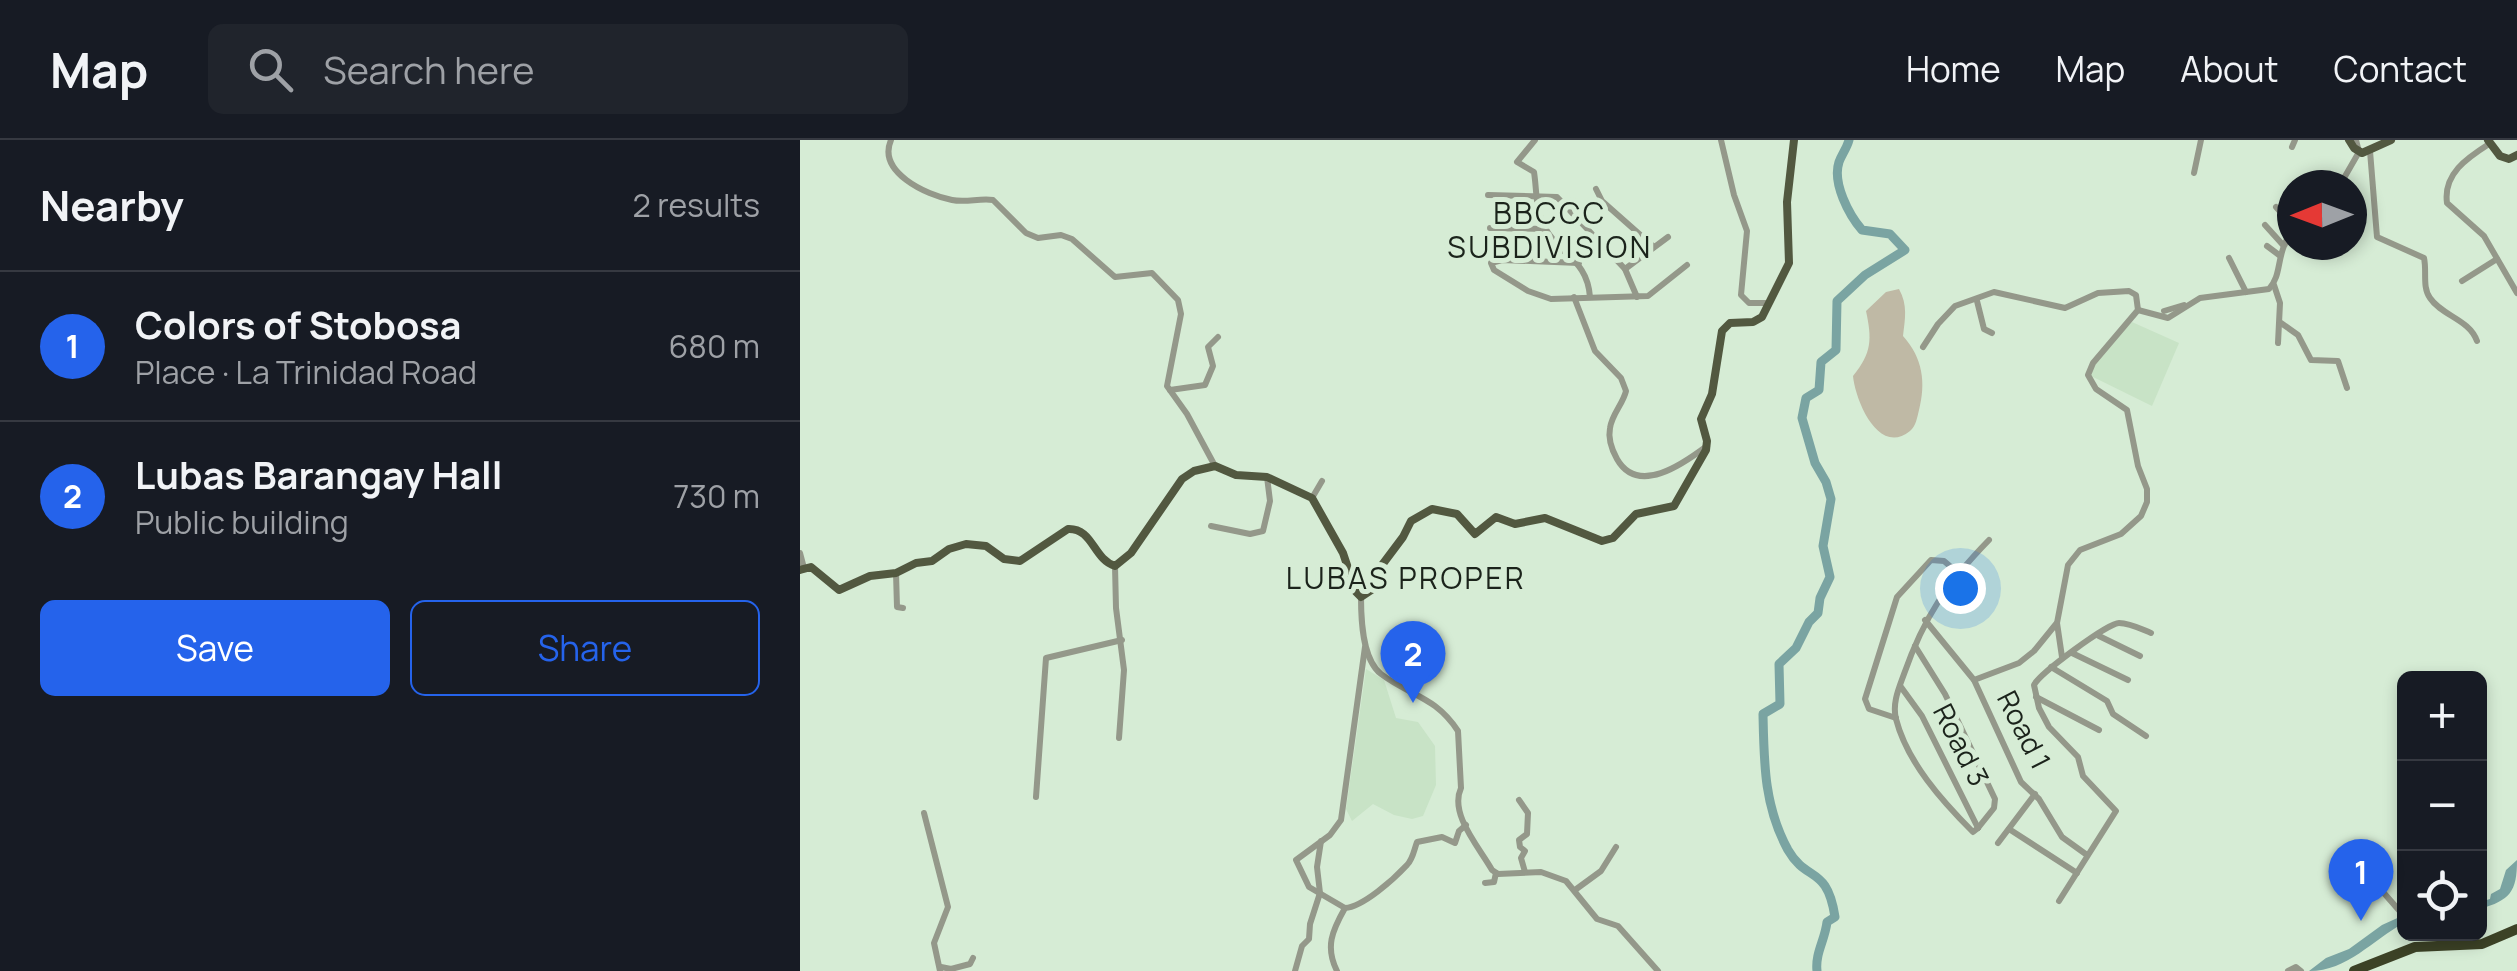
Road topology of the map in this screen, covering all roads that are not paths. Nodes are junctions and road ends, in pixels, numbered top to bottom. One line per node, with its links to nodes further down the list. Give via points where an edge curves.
1 (891, 140): 50 (street, via 891,164 924,190 951,200 993,200 1026,233 1072,238 1114,277 1158,276 1180,308)
2 (1536, 140): 16 (street, via 1517,160 1534,172)
3 (1721, 140): 39 (street, via 1747,231 1741,295 1749,303)
4 (1794, 140): 39 (main road, via 1789,263)
5 (2201, 140): 13 (street)
6 (2353, 140): 9 (main road)
7 (2391, 140): 10 (main road)
8 (2489, 142): 11 (main road, via 2506,159); 27 (street, via 2459,166 2445,196 2484,236)
9 (2359, 152): 10 (main road); 12 (street)
10 (2370, 152): 46 (street, via 2377,237 2424,258 2430,299 2472,330)
11 (2517, 155)
12 (2349, 170)
13 (2194, 173)
14 (1596, 189): 22 (street)
15 (1488, 195): 16 (street)
16 (1534, 195): 19 (street); 30 (street, via 1558,197)
17 (2265, 225): 21 (street)
18 (1490, 228): 19 (street)
19 (1545, 228): 28 (street)
20 (1668, 236): 22 (street)
21 (2277, 238)
22 (1654, 246): 30 (street)
23 (2267, 246): 24 (street)
24 (2277, 254)
25 (2229, 258): 33 (street)
26 (2278, 260): 32 (street)
27 (2497, 260): 31 (street); 34 (street)
28 (1578, 263): 35 (street); 37 (street, via 1491,263 1528,291)
29 (1688, 264): 36 (street, via 1648,296)
30 (1625, 270): 36 (street)
31 (2462, 281)
32 (2274, 286): 33 (street); 43 (street)
33 (2246, 292): 40 (street)
34 (2517, 294)
35 (1590, 297): 36 (street); 37 (street)
36 (1637, 297)
37 (1574, 298): 51 (street, via 1595,351 1626,391 1610,428 1626,472 1660,474)
38 (1978, 301): 41 (street, via 1994,292 2065,308 2098,293 2129,291 2136,294); 44 (street, via 1984,329); 48 (street, via 1955,306)
39 (1769, 303): 51 (main road, via 1757,321 1722,330 1712,394 1700,418)
40 (2186, 305): 41 (street, via 2168,318); 42 (street)
41 (2138, 310): 66 (street, via 2088,374 2096,389 2128,410 2147,502 2120,534 2074,556)
42 (2164, 311)
43 (2281, 323): 47 (street); 49 (street, via 2298,335 2312,360 2342,364)
44 (1992, 333)
45 (1218, 337): 50 (street, via 1208,348 1213,366 1205,386)
46 (2476, 341)
47 (2278, 343)
48 (1923, 348)
49 (2347, 388)
50 (1169, 390): 52 (street)
51 (1708, 445): 63 (main road, via 1674,506 1636,514 1608,540 1545,518 1515,524 1496,517 1475,534 1457,514 1426,510 1410,521 1373,589)
52 (1215, 466): 53 (main road); 59 (main road, via 1182,479)
53 (1267, 477): 55 (main road); 56 (street, via 1263,531)
54 (1322, 481): 55 (street)
55 (1312, 498): 63 (main road)
56 (1211, 526)
57 (1989, 540): 61 (street)
58 (800, 554): 60 (street)
59 (1115, 566): 62 (main road, via 1078,528 1020,561 966,544); 69 (street)
60 (802, 569): 62 (main road, via 811,568 839,590 870,576)
61 (1958, 573): 65 (street); 80 (street, via 1931,560 1897,597 1865,699 1869,709)
62 (896, 574): 64 (street, via 897,607)
63 (1361, 597): 71 (street)
64 (903, 608)
65 (1925, 620): 70 (street); 76 (street, Road 1)
66 (2057, 623): 74 (street); 76 (street, via 2019,663)
67 (2151, 633): 68 (street, via 2116,623)
68 (2099, 636): 72 (street); 73 (street)
69 (1122, 640): 83 (street); 85 (street, via 1046,658)
70 (1914, 644): 78 (street); 89 (street, via 1996,799)
71 (1366, 646): 88 (street, via 1382,676 1431,702 1458,732 1457,805); 91 (street, via 1345,806 1336,830)
72 (2071, 653): 74 (street); 77 (street)
73 (2140, 656)
74 (2062, 657): 75 (street)
75 (2051, 668): 79 (street, via 2036,680); 82 (street, via 2107,701 2113,714)
76 (1974, 680): 84 (street, Road 1, via 2020,782)
77 (2128, 680)
78 (1900, 686): 80 (street); 89 (street, Road 3)
79 (2035, 697): 81 (street); 94 (street, via 2049,728 2078,757 2085,780 2116,811)
80 (1896, 718): 89 (street, via 1923,773 1973,832)
81 (2099, 730)
82 (2146, 736)
83 (1118, 738)
84 (2035, 794): 90 (street); 94 (street, Road 1, via 2056,830)
85 (1036, 798)
86 (1519, 800): 96 (street, via 1528,813 1520,840)
87 (924, 813): 109 (street, via 948,907 934,943)
88 (1466, 825): 97 (street); 103 (street, via 1455,843 1442,837 1418,842 1404,868)
89 (1978, 828)
90 (2008, 829): 92 (street); 98 (street)
91 (1321, 841): 101 (street); 101 (street, via 1296,864)
92 (1998, 843)
93 (1616, 847): 100 (street, via 1601,870)
94 (2087, 855): 98 (street)
95 (2373, 862): 104 (street)
96 (1525, 872): 97 (street); 100 (street, via 1556,876)
97 (1496, 873): 99 (street, via 1494,882)
98 (2077, 873): 102 (street)
99 (1485, 883)
100 (1575, 890): 112 (street, via 1597,919 1618,926)
101 (1320, 894): 103 (street); 110 (street)
102 (2059, 901)
103 (1345, 908): 111 (street, via 1330,946)
104 (2397, 908)
105 (2517, 929): 107 (highway, via 2482,944)
106 (2414, 941): 107 (street)
107 (2415, 947): 115 (highway)
108 (973, 958): 109 (street, via 959,968)
109 (940, 969)
110 (1295, 971)
111 (1336, 971)
112 (1658, 971)
113 (2288, 971): 114 (street)
114 (2300, 971)
115 (2354, 971)

